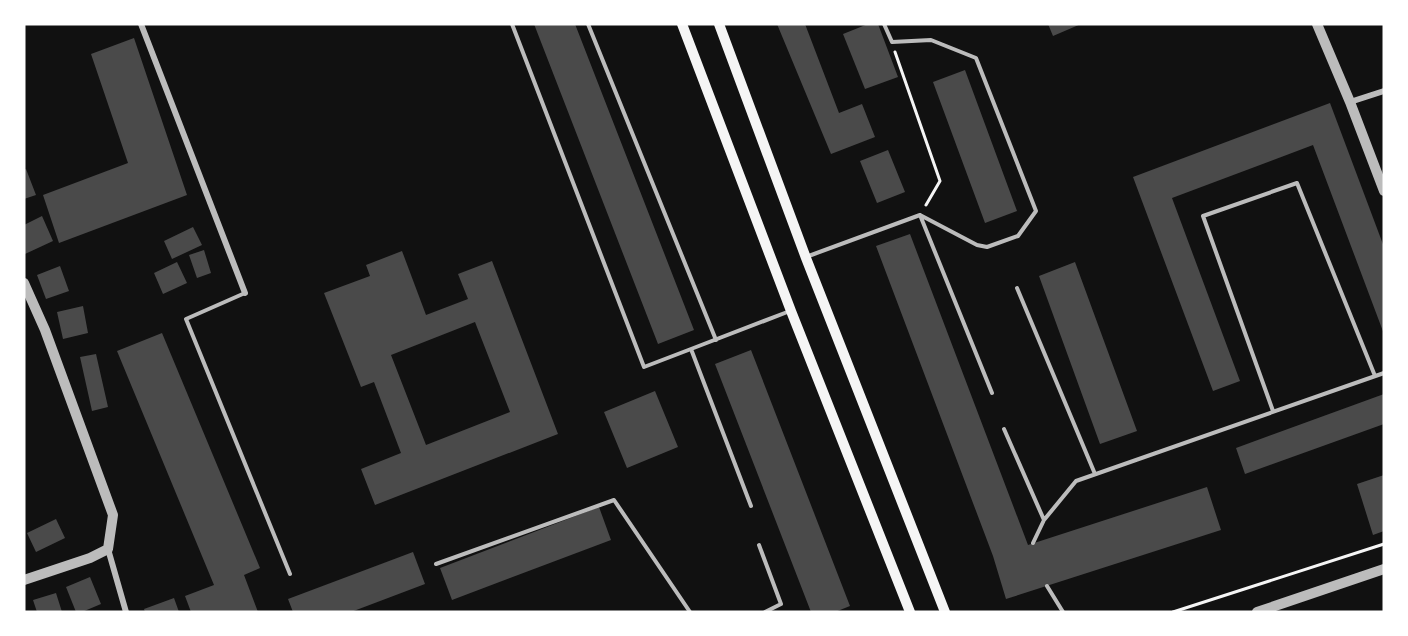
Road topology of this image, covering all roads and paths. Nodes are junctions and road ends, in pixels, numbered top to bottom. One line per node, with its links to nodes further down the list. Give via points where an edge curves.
1 (141, 24): 16 (street)
2 (512, 24): 19 (lane, via 644,367)
3 (588, 24): 18 (lane)
4 (682, 24): 17 (main road)
5 (719, 24): 13 (main road)
6 (884, 24): 8 (lane)
7 (1317, 24): 10 (street)
8 (892, 42): 12 (path, via 940,181); 12 (lane, via 931,40 976,58 1036,211 1018,236 987,247 977,246)
9 (1384, 91): 10 (street)
10 (1350, 102): 11 (street)
11 (1384, 191)
12 (920, 215): 13 (lane); 22 (lane)
13 (806, 258): 42 (main road)
14 (24, 283): 31 (street, via 113,515)
15 (1017, 288): 25 (lane)
16 (245, 293): 34 (lane, via 186,319)
17 (790, 311): 18 (lane); 41 (main road)
18 (716, 340): 19 (lane)
19 (691, 350): 26 (lane)
20 (1384, 373): 21 (lane)
21 (1375, 376): 23 (lane); 23 (lane, via 1297,183 1203,216)
22 (992, 393)
23 (1273, 411): 25 (lane)
24 (1004, 429): 27 (lane)
25 (1095, 474): 27 (lane, via 1076,481)
26 (751, 506)
27 (1044, 520): 28 (lane)
28 (1034, 543)
29 (759, 544): 40 (lane, via 781,604)
30 (1384, 544): 44 (path)
31 (108, 549): 35 (street); 38 (street)
32 (436, 564): 39 (lane, via 614,500)
33 (1384, 569): 37 (street)
34 (290, 574)
35 (24, 580)
36 (1047, 586): 43 (lane)
37 (1272, 610): 45 (street)
38 (126, 612)
39 (690, 612)
40 (765, 612)
41 (910, 612)
42 (945, 612)
43 (1063, 612)
44 (1173, 612)
45 (1257, 612)

